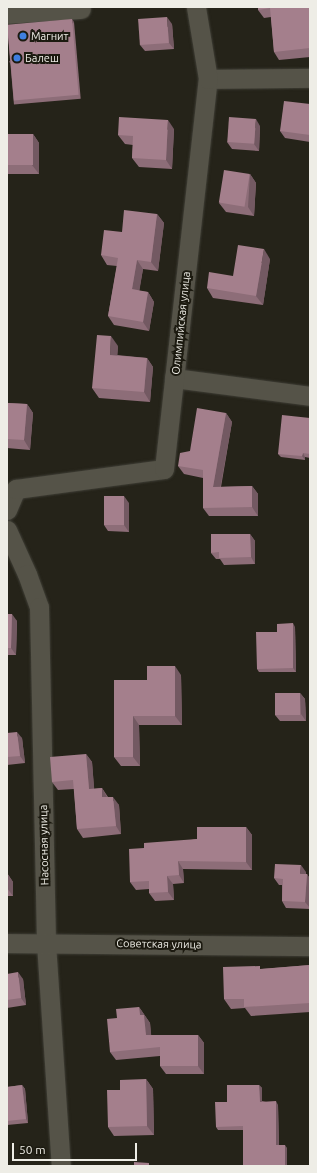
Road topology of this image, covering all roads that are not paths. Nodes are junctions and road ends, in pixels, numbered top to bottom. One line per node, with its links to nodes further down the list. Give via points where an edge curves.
1 (196, 7): 5 (street, Олимпийская улица)
2 (81, 9): 3 (street)
3 (7, 14)
4 (310, 78): 5 (street)
5 (208, 79): 6 (street, Олимпийская улица)
6 (174, 378): 7 (street); 8 (street, Олимпийская улица, via 164,469 16,489)
7 (310, 396)
8 (7, 510)
9 (7, 530): 11 (street, Насосная улица, via 27,574 38,607)
10 (7, 943): 11 (street, Советская улица)
11 (46, 943): 12 (street, Советская улица); 13 (street, Насосная улица)
12 (310, 946)
13 (61, 1166)

